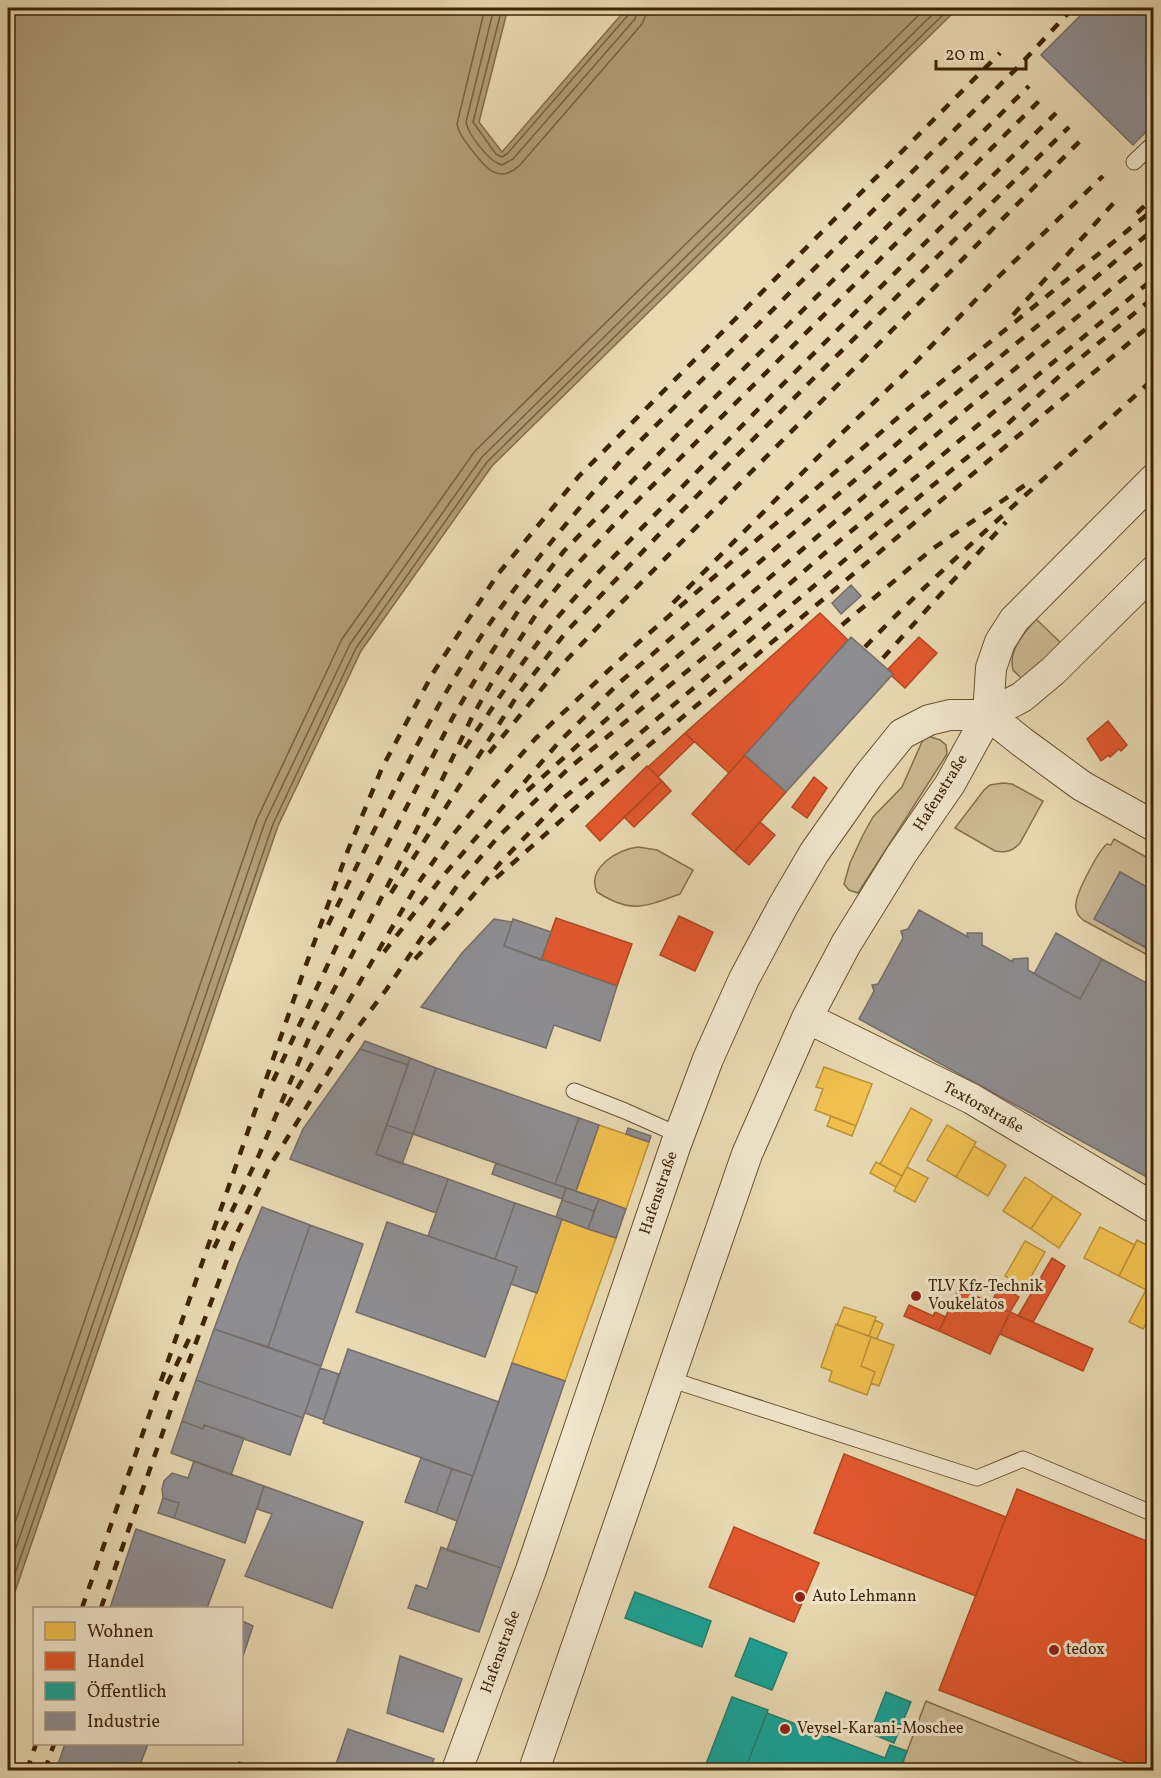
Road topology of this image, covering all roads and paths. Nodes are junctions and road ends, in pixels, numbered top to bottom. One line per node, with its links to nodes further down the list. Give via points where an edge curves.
1 (1154, 142): 2 (lane)
2 (1134, 162)
3 (1154, 479): 5 (street, Hafenstraße, via 1014,620 1000,642 991,668)
4 (1154, 571): 5 (street, Hafenstraße, via 1053,671 1022,697)
5 (988, 715): 6 (street, via 1082,786); 7 (street, Hafenstraße, via 950,784 846,944); 9 (street, Hafenstraße, via 950,715 914,727 902,734 868,776 814,853 744,979)
6 (1154, 826)
7 (807, 1018): 10 (street, Textorstraße, via 972,1100); 11 (street, Hafenstraße, via 747,1154)
8 (574, 1091): 9 (lane)
9 (679, 1135): 13 (street, Hafenstraße, via 531,1570)
10 (1154, 1208)
11 (669, 1379): 12 (lane, via 977,1478 1023,1460); 14 (street, Hafenstraße)
12 (1154, 1514)
13 (457, 1770)
14 (534, 1770)

